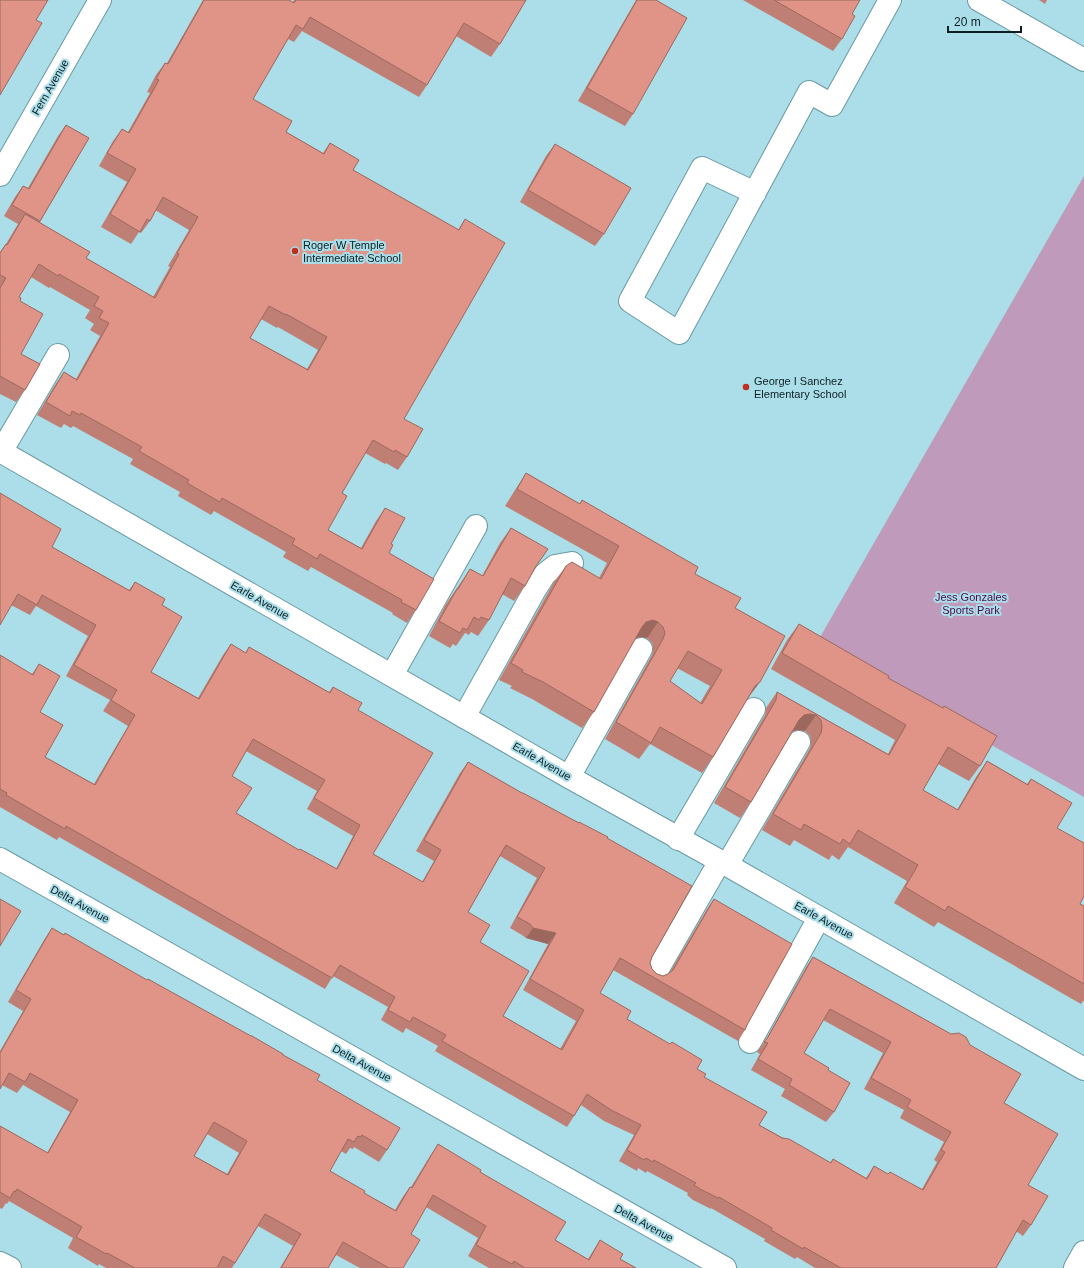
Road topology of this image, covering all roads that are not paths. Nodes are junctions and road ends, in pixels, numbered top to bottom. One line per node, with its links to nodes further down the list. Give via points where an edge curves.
1 (100, 0): 5 (street, Fern Avenue)
2 (890, 0): 6 (street, via 832,105 809,92)
3 (978, 0): 4 (street)
4 (1084, 60)
5 (0, 175)
6 (755, 193): 6 (street, via 679,333 630,301 702,168)
7 (58, 355): 8 (street)
8 (1, 452): 12 (street, Earle Avenue)
9 (476, 526): 12 (street)
10 (572, 563): 14 (street, via 555,566 545,574)
11 (642, 649): 16 (street)
12 (392, 676): 14 (street, Earle Avenue)
13 (754, 709): 17 (street)
14 (464, 716): 16 (street, Earle Avenue)
15 (799, 742): 19 (street)
16 (569, 777): 17 (street, Earle Avenue)
17 (678, 839): 19 (street, Earle Avenue)
18 (0, 858): 27 (street, Delta Avenue)
19 (723, 863): 20 (street, Earle Avenue); 21 (street)
20 (819, 918): 22 (street); 23 (street, Earle Avenue)
21 (654, 974)
22 (750, 1042)
23 (1084, 1069)
24 (1084, 1252): 28 (street)
25 (0, 1262): 26 (street)
26 (10, 1268)
27 (725, 1268)
28 (1075, 1268)

